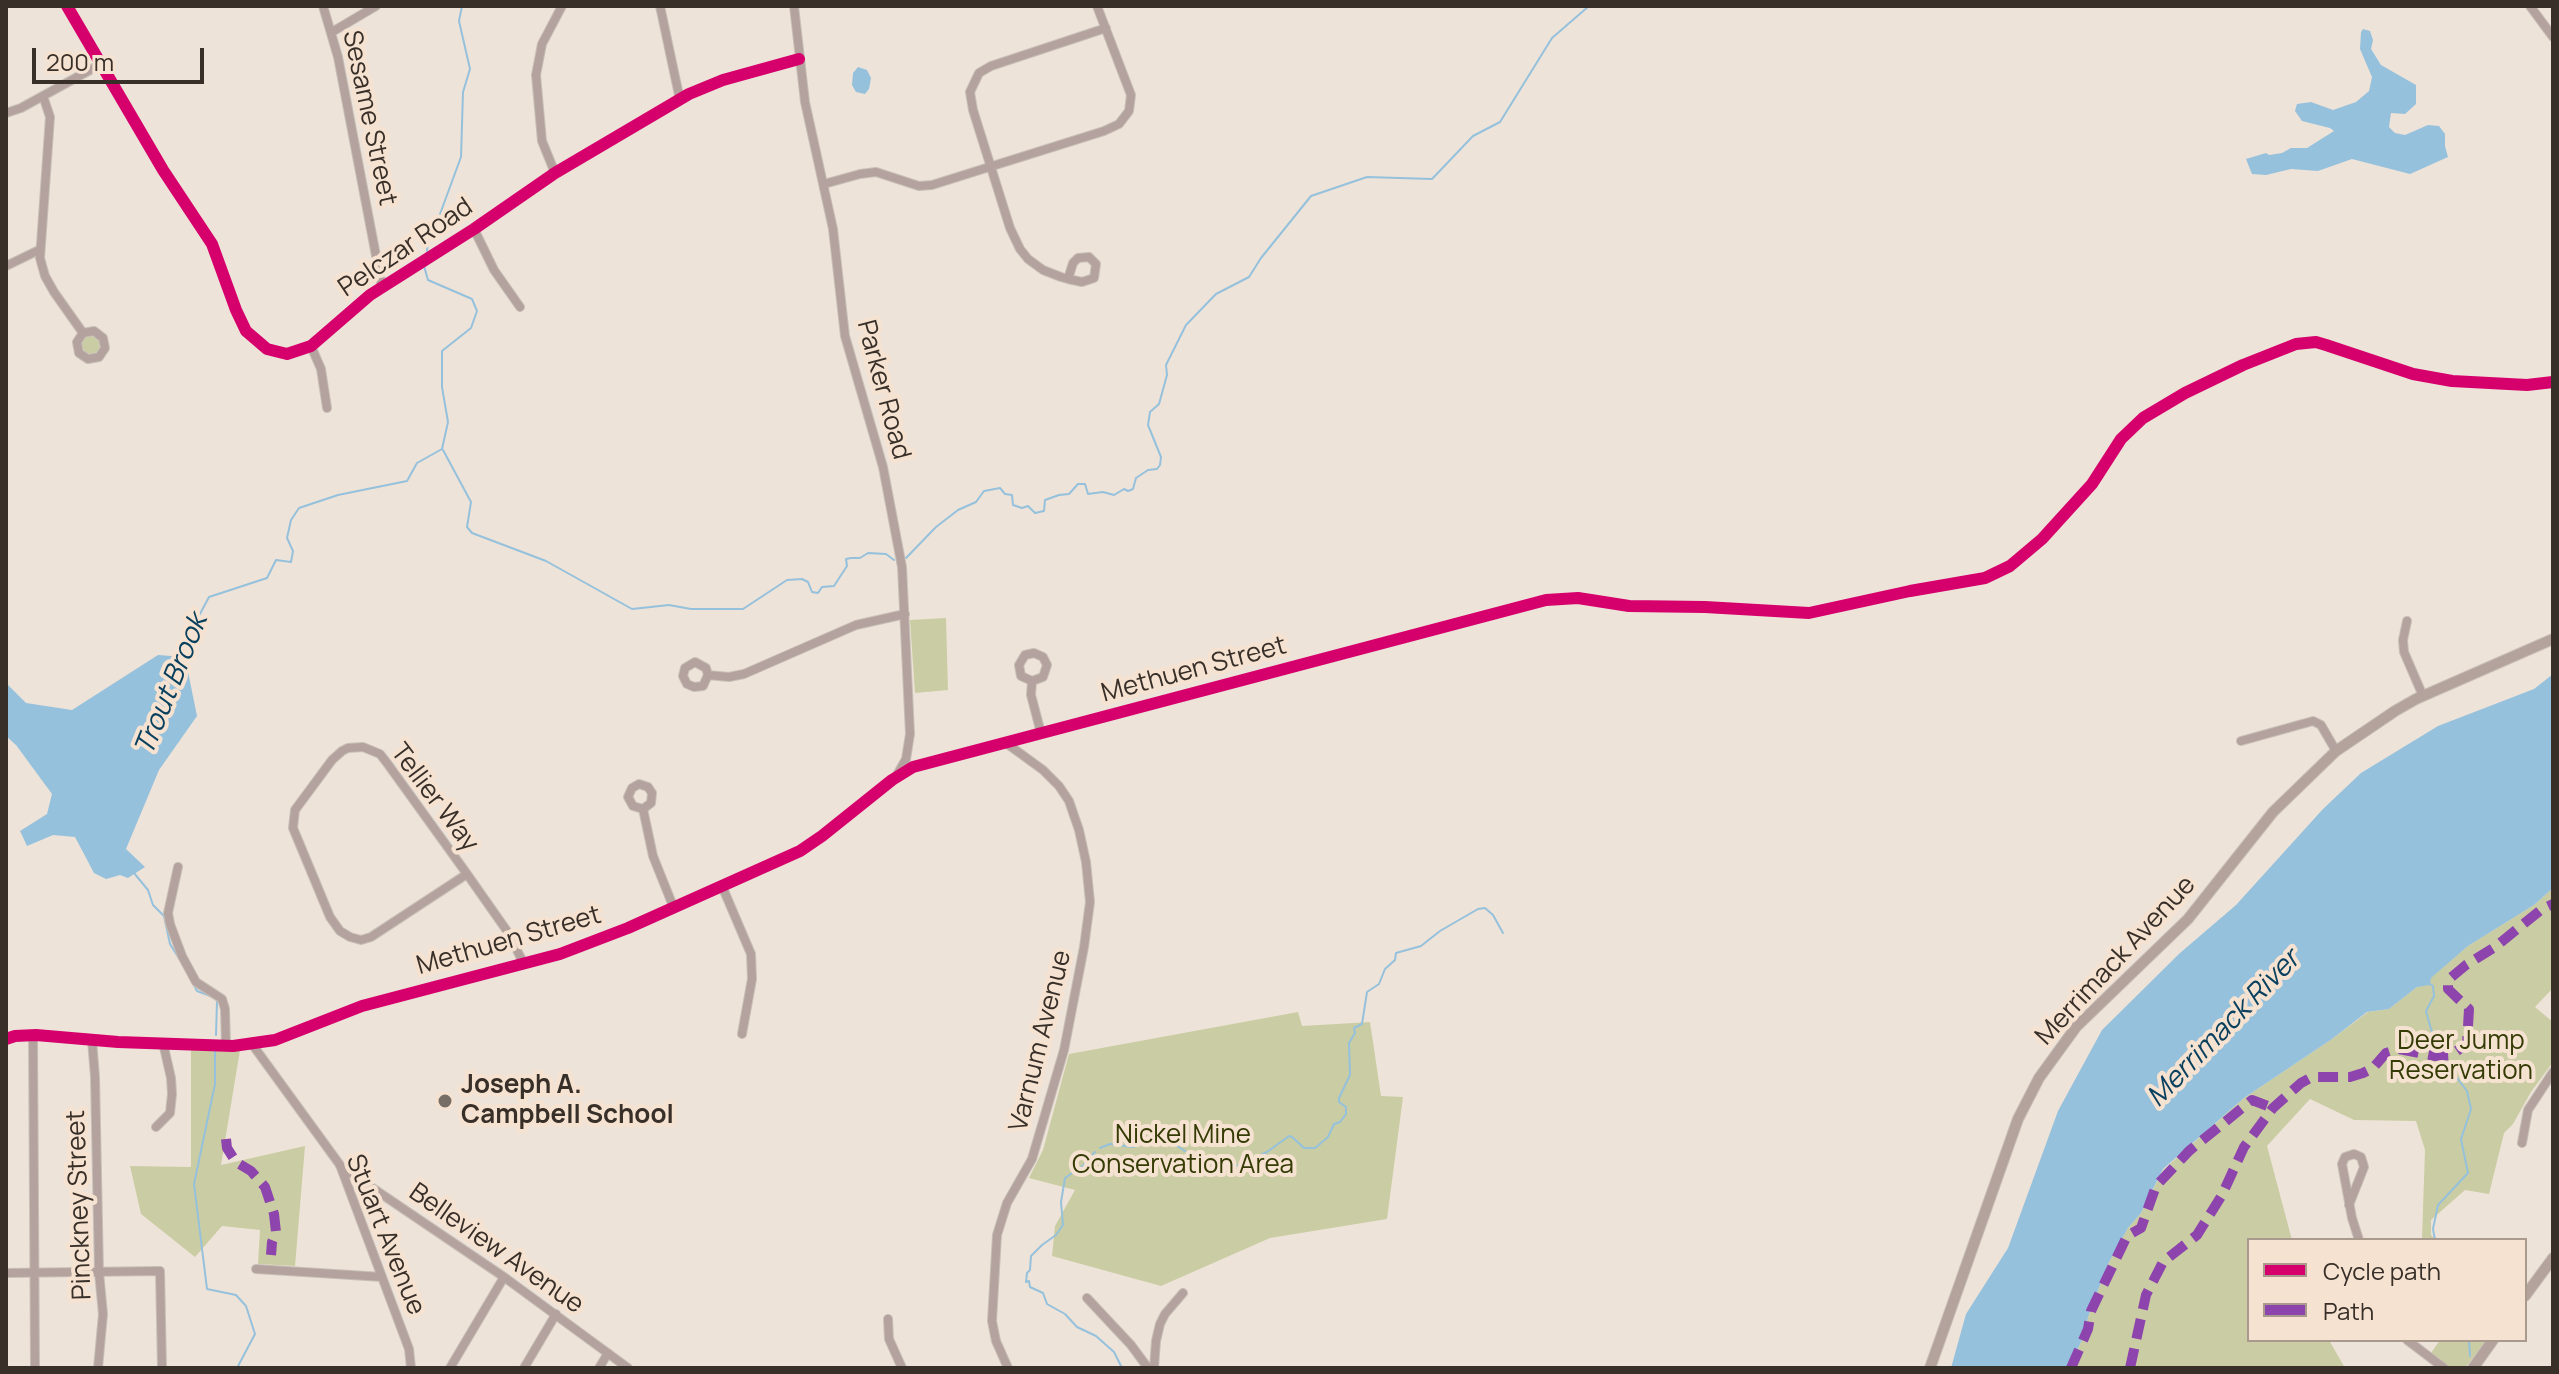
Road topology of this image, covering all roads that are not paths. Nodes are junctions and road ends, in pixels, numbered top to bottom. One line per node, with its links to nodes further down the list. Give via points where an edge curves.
1 (67, 6): 13 (street)
2 (323, 6): 10 (street, Sesame Street)
3 (376, 6): 10 (street)
4 (562, 6): 18 (street, via 542,44 536,75 542,141)
5 (660, 6): 15 (street)
6 (794, 6): 12 (street, Parker Road)
7 (1097, 6): 9 (street)
8 (2530, 6): 11 (street)
9 (1106, 28): 17 (street, via 979,73 971,104); 17 (street, via 1131,95 1123,120)
10 (332, 32): 24 (street, Sesame Street)
11 (2553, 37)
12 (799, 59): 15 (street, Pelczar Road, via 712,84); 19 (street, Parker Road)
13 (101, 64): 14 (street); 27 (street, via 212,244 246,331 281,354)
14 (43, 96): 16 (street); 21 (street, via 50,117)
15 (680, 100): 18 (street, Pelczar Road)
16 (6, 113)
17 (992, 167): 19 (street, via 926,186 868,172); 23 (street, via 1020,249 1037,267)
18 (555, 173): 20 (street, Pelczar Road)
19 (824, 184): 30 (street, Parker Road, via 845,336 891,500)
20 (474, 229): 24 (street, Pelczar Road); 25 (street)
21 (39, 250): 22 (street); 26 (street, via 45,276)
22 (6, 266)
23 (1068, 279)
24 (382, 287): 27 (street, Pelczar Road)
25 (520, 307)
26 (83, 333)
27 (311, 346): 29 (street)
28 (2553, 382): 36 (street, Methuen Street, via 2452,381 2413,374 2316,342 2296,344 2159,408 2132,427 2092,484 2042,539 2010,566 1985,578 1809,613 1546,600)
29 (327, 408)
30 (905, 614): 33 (street, via 865,622 744,674); 40 (street, Parker Road, via 910,744)
31 (2407, 621): 35 (street, via 2404,652)
32 (2553, 639): 35 (main road, Merrimack Avenue)
33 (708, 675)
34 (1032, 681): 36 (street)
35 (2423, 696): 39 (main road, Merrimack Avenue)
36 (1041, 733): 38 (street, Methuen Street)
37 (2241, 741): 39 (street, via 2313,721)
38 (1006, 743): 40 (street, Methuen Street, via 922,764); 84 (street, Varnum Avenue, via 1043,770 1069,801 1084,852 1090,902 1057,1074 1032,1159 1007,1203 997,1235 992,1321)
39 (2336, 751): 86 (main road, Merrimack Avenue, via 2273,812 2175,933 2076,1027 2039,1078 2012,1135)
40 (891, 781): 44 (street, Methuen Street, via 800,851)
41 (643, 809): 45 (street, via 653,856)
42 (178, 867): 53 (street, via 170,924 196,982 222,999)
43 (467, 874): 43 (street, Tellier Way, via 387,763 371,749 348,748 337,755 295,810 293,828 330,917 350,937 371,937); 46 (street, Tellier Way)
44 (722, 886): 45 (street, Methuen Street); 47 (street, via 751,954)
45 (673, 906): 46 (street, Methuen Street, via 581,948)
46 (524, 964): 52 (street, Methuen Street, via 362,1006 299,1032)
47 (742, 1034)
48 (33, 1035): 49 (street, Methuen Street); 50 (street, Methuen Street); 64 (street)
49 (6, 1039)
50 (92, 1040): 51 (street, Methuen Street); 62 (street, Pinckney Street)
51 (163, 1043): 53 (street, Methuen Street); 55 (street, via 172,1094 170,1113)
52 (252, 1044): 53 (street, Methuen Street); 57 (street, Stuart Avenue)
53 (226, 1045)
54 (2553, 1072): 56 (street, via 2528,1110)
55 (156, 1127)
56 (2522, 1143)
57 (340, 1165): 65 (street, Stuart Avenue); 66 (street, Belleview Avenue)
58 (2349, 1205): 58 (street, via 2342,1164 2354,1154 2364,1167); 59 (street)
59 (2358, 1238)
60 (2553, 1258): 68 (main road)
61 (256, 1269): 65 (street)
62 (99, 1272): 64 (street); 76 (street, Pinckney Street, via 103,1320); 77 (street, via 160,1271)
63 (6, 1273): 64 (street)
64 (35, 1273): 75 (street)
65 (382, 1277): 78 (street, Stuart Avenue)
66 (504, 1277): 70 (street, Belleview Avenue); 79 (street)
67 (1183, 1293): 85 (street, via 1160,1324)
68 (2527, 1293)
69 (1087, 1298): 85 (street)
70 (556, 1314): 74 (street, Belleview Avenue); 80 (street)
71 (888, 1319): 83 (street, via 889,1339)
72 (2410, 1342): 87 (street)
73 (2492, 1342): 88 (main road)
74 (608, 1353): 81 (street); 82 (street, Belleview Avenue)
75 (35, 1368)
76 (98, 1368)
77 (162, 1368)
78 (411, 1368)
79 (450, 1368)
80 (524, 1368)
81 (599, 1368)
82 (628, 1368)
83 (902, 1368)
84 (1008, 1368)
85 (1151, 1368)
86 (1930, 1368)
87 (2444, 1368)
88 (2473, 1368)

